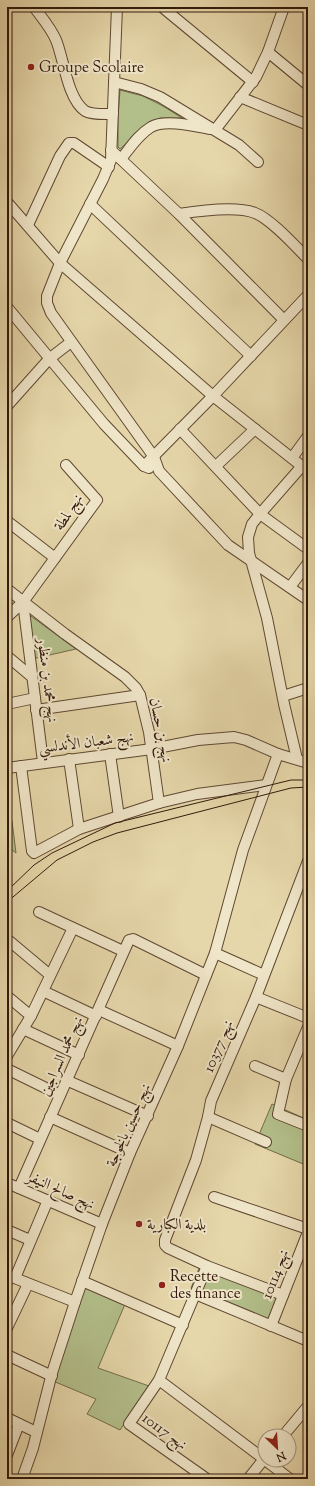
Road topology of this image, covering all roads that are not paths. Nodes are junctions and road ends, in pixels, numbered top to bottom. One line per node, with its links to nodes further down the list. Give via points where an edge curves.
1 (34, 7): 11 (street, via 56,41 68,83 79,105 86,111)
2 (117, 7): 7 (street)
3 (162, 7): 5 (street)
4 (284, 7): 6 (street)
5 (176, 12): 8 (street)
6 (268, 52): 8 (street); 9 (street)
7 (114, 82): 11 (street); 13 (street, via 149,92)
8 (253, 82): 10 (street)
9 (308, 85)
10 (240, 97): 12 (street); 13 (street)
11 (112, 114): 14 (street)
12 (308, 125)
13 (215, 130): 15 (street, via 180,124 156,125 134,142); 16 (street, via 242,147)
14 (111, 150): 15 (street); 17 (street)
15 (121, 159): 20 (street)
16 (258, 162)
17 (109, 167): 19 (street); 21 (street, via 74,143 69,143 60,156)
18 (7, 202): 21 (street)
19 (90, 204): 23 (street); 28 (street)
20 (179, 214): 22 (street, via 213,210 245,210 256,213); 26 (street)
21 (28, 225): 23 (street)
22 (308, 259)
23 (60, 262): 27 (street, via 47,296 47,303); 30 (street)
24 (308, 296): 26 (street)
25 (7, 307): 29 (street)
26 (284, 320): 28 (street)
27 (71, 342): 29 (street); 35 (street)
28 (251, 356): 30 (street)
29 (49, 359): 31 (street); 38 (street, via 104,424)
30 (213, 396): 32 (street); 33 (street)
31 (7, 406)
32 (255, 429): 36 (street); 39 (street)
33 (180, 430): 35 (street); 39 (street)
34 (308, 436): 36 (street)
35 (154, 457): 38 (street); 41 (street)
36 (292, 458): 40 (street)
37 (66, 465): 45 (street, نهج لمطة, via 97,500)
38 (144, 466): 41 (street)
39 (216, 466): 42 (street)
40 (305, 468): 42 (street)
41 (158, 472): 46 (street, via 228,545)
42 (260, 514): 44 (street); 46 (street, via 252,524 248,537)
43 (7, 521): 45 (street)
44 (308, 549)
45 (55, 558): 51 (street)
46 (252, 561): 48 (street); 55 (street)
47 (308, 563): 48 (street)
48 (290, 587): 50 (street)
49 (7, 589): 51 (street, نهج بن حسان)
50 (308, 600)
51 (23, 602): 52 (street); 54 (street, نهج محمد بن منظور); 57 (street, نهج بن حسان, via 125,677)
52 (7, 617)
53 (7, 656): 54 (street)
54 (32, 677): 59 (street, نهج محمد بن منظور)
55 (280, 684): 56 (street); 58 (street)
56 (303, 689): 58 (street)
57 (140, 695): 61 (street); 62 (street, نهج بن حسان)
58 (282, 696): 66 (street)
59 (35, 698): 60 (street); 61 (street, نهج محمد بن منظور)
60 (7, 704)
61 (36, 710): 67 (street, نهج محمد بن منظور)
62 (152, 749): 63 (street, نهج شعبان الأندلسي); 64 (street, نهج شعبان الأندلسي, via 198,740 234,738 246,740); 72 (street, نهج بن حسان)
63 (110, 754): 65 (street, نهج شعبان الأندلسي); 73 (street)
64 (278, 754): 66 (street, نهج شعبان الأندلسي); 71 (street, نهج حسين بالخوجة)
65 (69, 759): 67 (street, نهج شعبان الأندلسي); 74 (street)
66 (297, 759): 68 (street, نهج شعبان الأندلسي)
67 (43, 762): 69 (street, نهج شعبان الأندلسي)
68 (308, 763)
69 (21, 766): 70 (street, نهج شعبان الأندلسي); 74 (street, via 32,851 36,853)
70 (7, 768)
71 (266, 785): 72 (street, via 198,794); 80 (street, نهج حسين بالخوجة, via 243,850)
72 (159, 803): 73 (street)
73 (119, 817): 74 (street)
74 (79, 829)
75 (307, 865): 82 (street, نهج 10377)
76 (39, 912): 77 (street)
77 (73, 928): 79 (street); 83 (street)
78 (7, 939): 83 (street)
79 (123, 951): 81 (street, نهج محمد السراجين, via 129,940 133,939); 87 (street, نهج محمد السراجين)
80 (215, 953): 81 (street, نهج حسين بالخوجة); 82 (street)
81 (206, 975): 92 (street, نهج حسين بالخوجة)
82 (264, 975): 86 (street, نهج 10377)
83 (50, 976): 84 (street)
84 (43, 991): 87 (street); 88 (street)
85 (7, 996): 88 (street)
86 (256, 997): 89 (street); 103 (street, نهج 10377, via 211,1101)
87 (97, 1013): 92 (street); 94 (street, نهج محمد السراجين)
88 (31, 1016): 91 (street)
89 (308, 1018)
90 (308, 1027): 93 (street)
91 (23, 1029): 94 (street); 95 (street)
92 (178, 1046): 101 (street, نهج حسين بالخوجة)
93 (304, 1050): 98 (street)
94 (78, 1055): 99 (street, نهج محمد السراجين)
95 (7, 1056)
96 (255, 1066): 98 (street)
97 (7, 1069): 100 (street)
98 (286, 1079): 105 (street, via 278,1114)
99 (66, 1080): 100 (street, نهج محمد السراجين); 101 (street)
100 (60, 1095): 102 (street, نهج محمد السراجين)
101 (148, 1116): 108 (street, نهج حسين بالخوجة)
102 (50, 1117): 106 (street, نهج محمد السراجين); 108 (street)
103 (208, 1117): 107 (street); 117 (street, نهج 10377, via 196,1160 165,1240 168,1248)
104 (7, 1123): 106 (street)
105 (308, 1126)
106 (40, 1138): 110 (street, نهج محمد السراجين)
107 (266, 1142)
108 (130, 1153): 113 (street, نهج حسين بالخوجة)
109 (7, 1183): 110 (street, نهج صالح النيفر)
110 (18, 1188): 112 (street, نهج صالح النيفر)
111 (214, 1198): 115 (street)
112 (48, 1200): 113 (street, نهج صالح النيفر); 116 (street)
113 (102, 1224): 119 (street, نهج حسين بالخوجة)
114 (7, 1230): 116 (street)
115 (308, 1231): 122 (street, نهج 10114)
116 (30, 1240): 118 (street)
117 (207, 1266): 121 (street, نهج 10117); 122 (street)
118 (11, 1277): 120 (street)
119 (82, 1281): 123 (street, نهج حسين بالخوجة); 124 (street)
120 (28, 1284): 123 (street); 126 (street)
121 (195, 1294): 124 (street, نهج 10117); 125 (street)
122 (283, 1295): 125 (street, نهج 10114)
123 (75, 1302): 129 (street, نهج حسين بالخوجة)
124 (183, 1325): 130 (street, نهج 10117)
125 (271, 1326): 127 (street)
126 (7, 1328)
127 (308, 1341)
128 (7, 1355): 129 (street)
129 (52, 1376): 135 (street, نهج حسين بالخوجة)
130 (159, 1380): 136 (street); 141 (street, نهج 10117, via 129,1424)
131 (308, 1406): 134 (street)
132 (7, 1418): 133 (street)
133 (19, 1424): 135 (street); 137 (street)
134 (290, 1428)
135 (36, 1432): 140 (street, نهج حسين بالخوجة)
136 (257, 1453)
137 (7, 1455)
138 (257, 1468): 142 (street)
139 (276, 1468): 143 (street)
140 (22, 1479)
141 (207, 1479)
142 (248, 1479)
143 (290, 1479)

